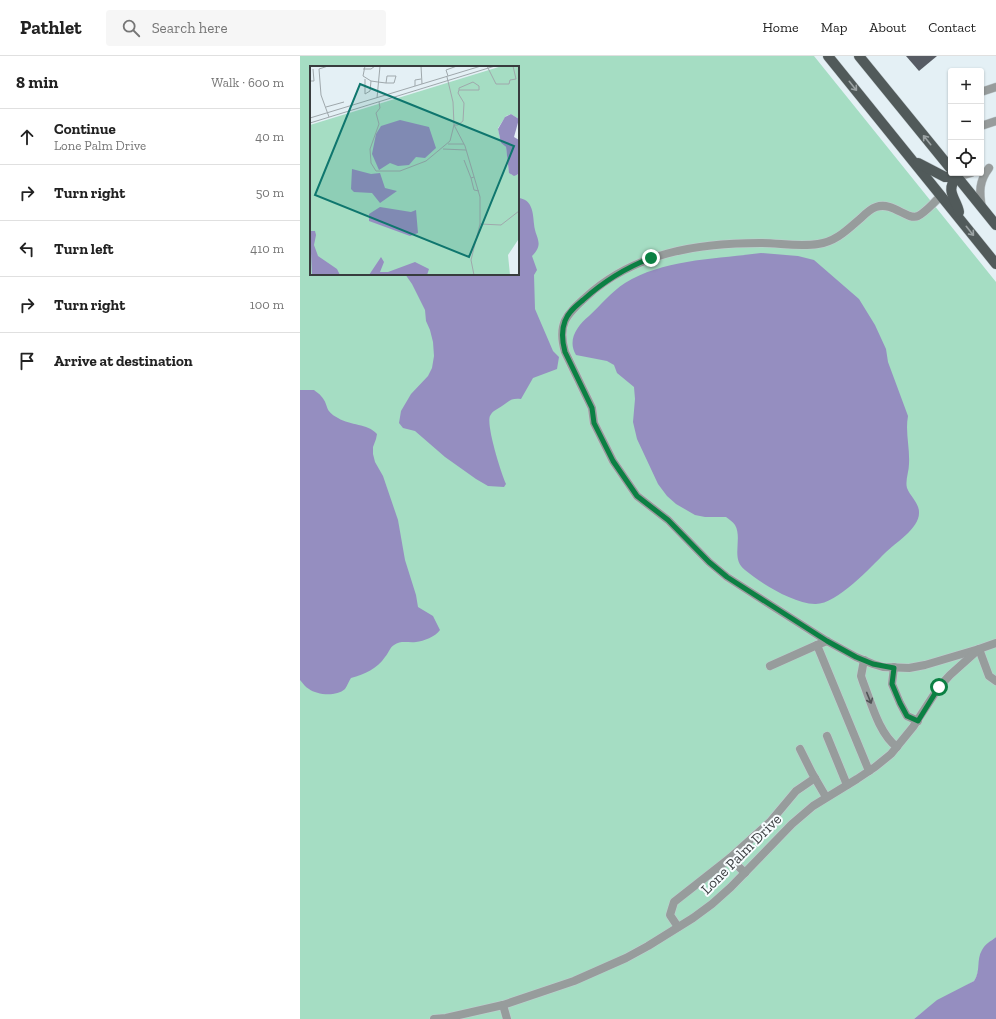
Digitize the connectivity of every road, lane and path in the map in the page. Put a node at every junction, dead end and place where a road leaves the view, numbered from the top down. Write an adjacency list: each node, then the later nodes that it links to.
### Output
1 (828, 56): 7 (main road, one-way to 7)
2 (859, 56): 8 (main road, one-way to 2)
3 (996, 87): 4 (street)
4 (984, 91)
5 (996, 121): 6 (street)
6 (984, 125)
7 (911, 159): 10 (main road); 13 (main road)
8 (948, 166)
9 (989, 168): 14 (street)
10 (948, 176)
11 (954, 176): 15 (main road)
12 (956, 176): 14 (main road)
13 (941, 196): 15 (main road); 18 (street)
14 (982, 208): 16 (main road)
15 (959, 217): 17 (main road, one-way to 17)
16 (996, 225)
17 (996, 264)
18 (827, 641): 20 (street); 22 (street)
19 (996, 643): 21 (street, Lone Palm Drive)
20 (817, 645): 23 (street); 30 (street)
21 (979, 650): 24 (street); 25 (street); 26 (street, Lone Palm Drive)
22 (864, 660): 24 (street); 28 (street, one-way to 28)
23 (770, 666)
24 (894, 668): 26 (street)
25 (996, 681)
26 (918, 721): 28 (street, Lone Palm Drive)
27 (827, 736): 32 (street)
28 (897, 747): 30 (street, Lone Palm Drive)
29 (800, 749): 31 (street)
30 (869, 771): 32 (street, Lone Palm Drive)
31 (814, 778): 33 (street); 34 (street)
32 (847, 785): 33 (street, Lone Palm Drive)
33 (826, 797): 35 (street, Lone Palm Drive)
34 (730, 858): 35 (street); 36 (street)
35 (745, 873): 36 (street, Lone Palm Drive)
36 (678, 927): 37 (street, Lone Palm Drive)
37 (503, 1005): 38 (street, Lone Palm Drive); 39 (street)
38 (434, 1019)
39 (507, 1019)

